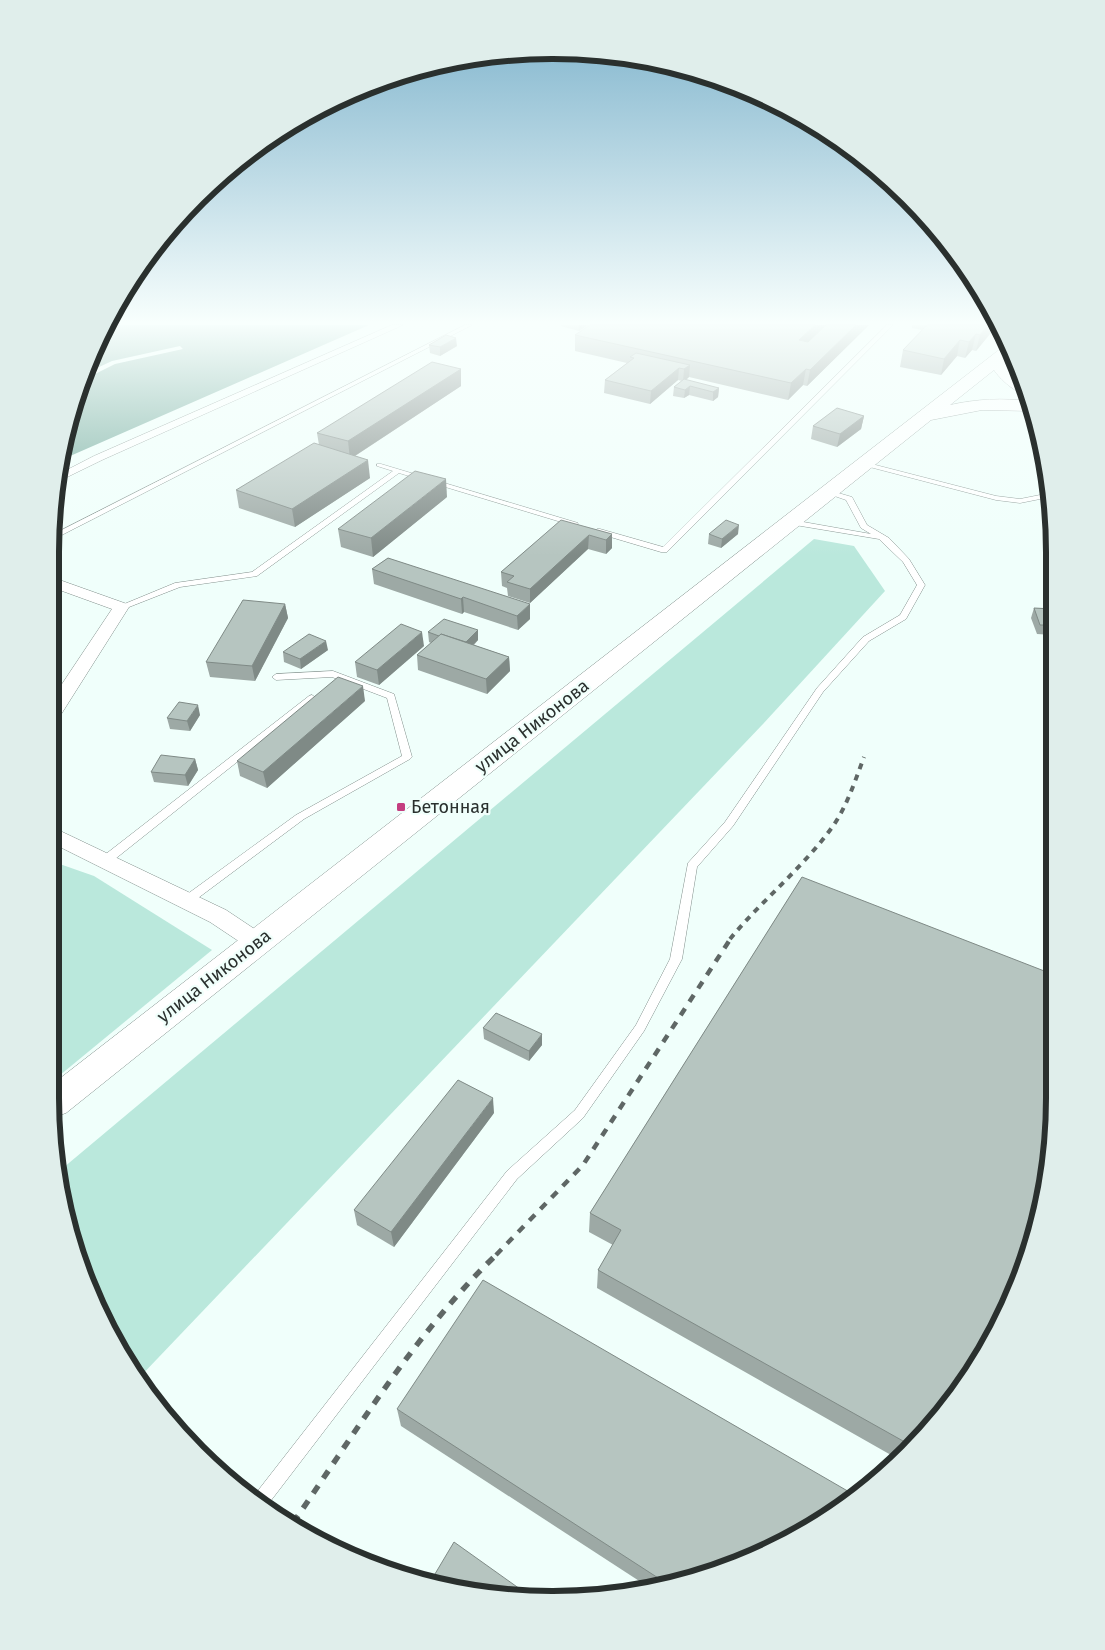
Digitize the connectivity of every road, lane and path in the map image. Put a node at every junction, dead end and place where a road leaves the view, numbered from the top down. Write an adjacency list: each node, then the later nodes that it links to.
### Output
1 (225, 402): 10 (street)
2 (318, 402): 16 (lane)
3 (813, 402): 15 (lane)
4 (944, 402): 6 (main road, улица Никонова)
5 (1023, 405): 6 (main road)
6 (926, 416): 7 (main road, улица Никонова)
7 (864, 464): 11 (main road, улица Никонова); 12 (lane)
8 (379, 465): 9 (lane)
9 (398, 471): 14 (lane); 19 (lane)
10 (65, 475)
11 (828, 492): 13 (main road, улица Никонова); 17 (lane)
12 (1043, 496)
13 (792, 522): 17 (lane); 26 (main road, улица Никонова)
14 (579, 525)
15 (588, 528)
16 (60, 533)
17 (886, 540): 28 (lane)
18 (59, 585): 19 (street)
19 (121, 607): 22 (street)
20 (276, 677): 25 (lane)
21 (312, 698): 24 (lane)
22 (59, 704)
23 (59, 837): 24 (street)
24 (106, 860): 25 (street)
25 (186, 901): 26 (street)
26 (258, 942): 27 (main road, улица Никонова)
27 (59, 1099)
28 (263, 1497)

